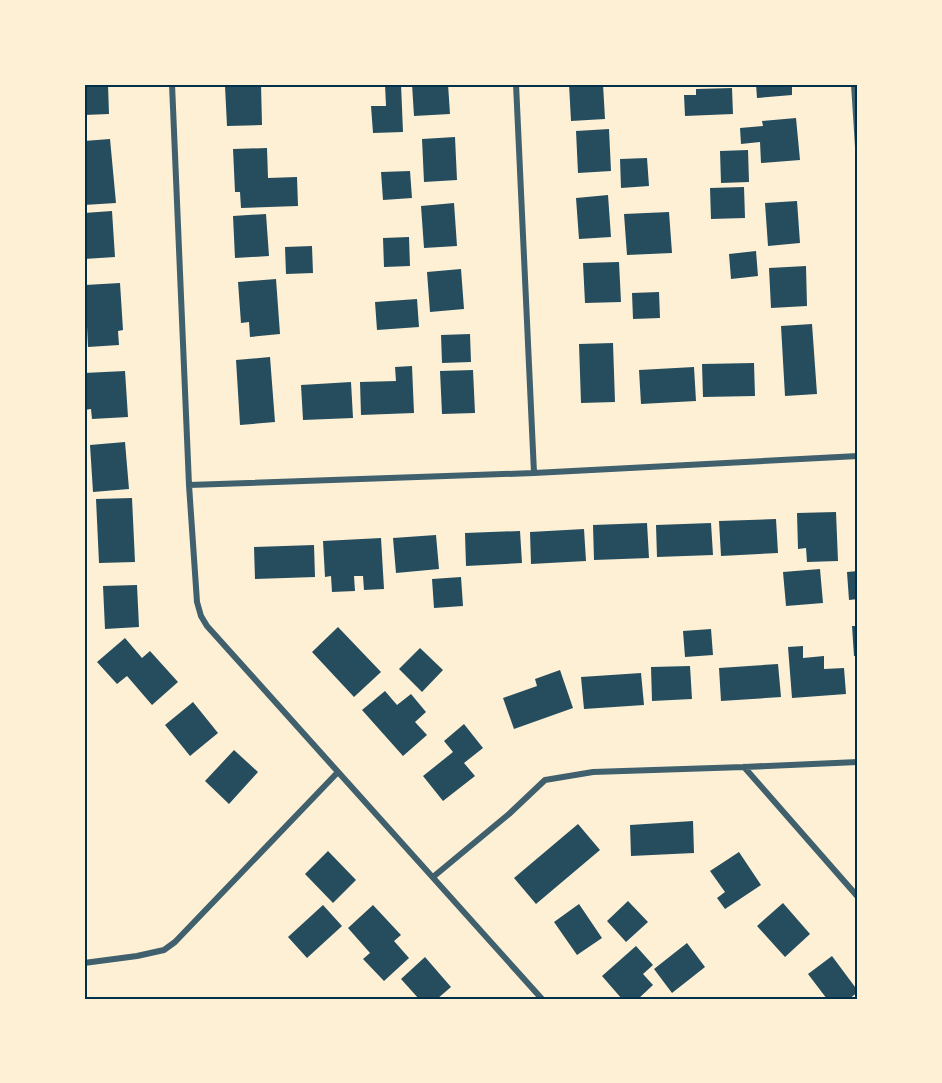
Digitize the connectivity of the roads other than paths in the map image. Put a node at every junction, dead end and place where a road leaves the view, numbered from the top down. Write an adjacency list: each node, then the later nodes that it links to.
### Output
1 (172, 84): 7 (street)
2 (516, 84): 6 (street)
3 (854, 84): 4 (street)
4 (858, 147)
5 (858, 456): 6 (street)
6 (534, 473): 7 (street)
7 (189, 485): 10 (street)
8 (858, 762): 9 (street)
9 (744, 767): 11 (street); 12 (street)
10 (338, 772): 11 (street); 13 (street)
11 (433, 877): 14 (street)
12 (858, 897)
13 (84, 963)
14 (542, 999)

